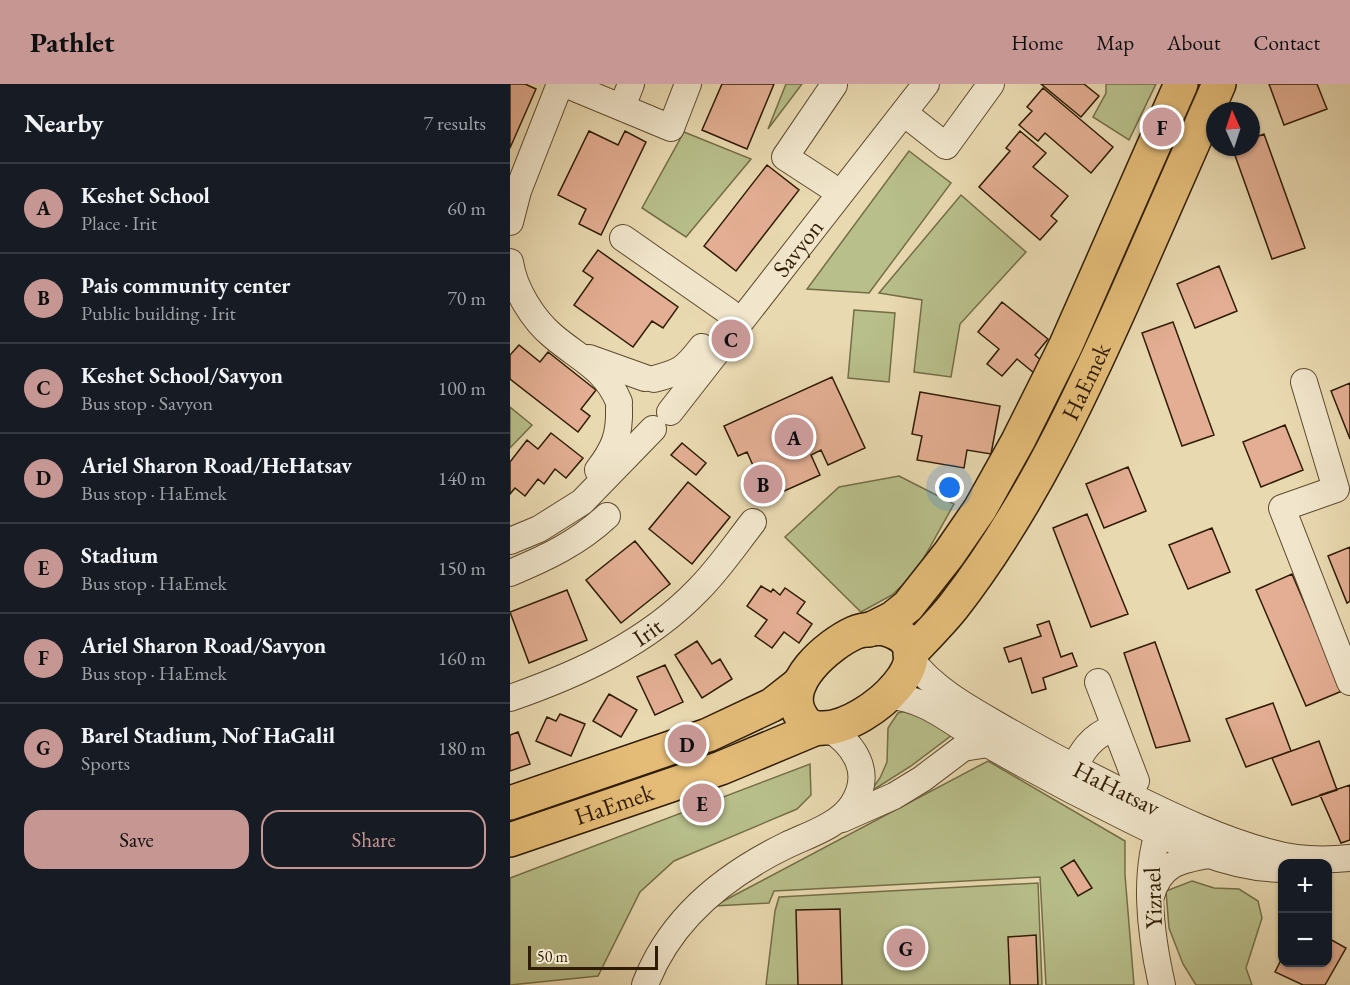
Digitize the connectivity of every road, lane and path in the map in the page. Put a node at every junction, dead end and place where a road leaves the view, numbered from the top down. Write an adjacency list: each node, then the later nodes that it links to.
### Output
1 (560, 84): 13 (street)
2 (565, 84): 10 (street)
3 (688, 84): 10 (street)
4 (907, 84): 12 (street, Savyon)
5 (926, 84): 11 (street, Savyon)
6 (991, 84): 11 (street)
7 (1181, 84): 28 (main road, HaEmek)
8 (1219, 84): 29 (main road, HaEmek)
9 (834, 85): 12 (street)
10 (626, 96)
11 (904, 113): 21 (street, Savyon)
12 (828, 185): 16 (street, Savyon)
13 (511, 214)
14 (623, 238): 16 (street)
15 (510, 262): 17 (street)
16 (729, 312): 18 (street, Savyon)
17 (572, 350): 18 (street); 20 (street)
18 (650, 379): 20 (street); 21 (street)
19 (1304, 382): 31 (street)
20 (619, 405): 21 (street); 24 (street, Savyon)
21 (661, 421): 24 (street, Savyon)
22 (607, 516): 26 (street)
23 (753, 522): 33 (street, Irit)
24 (549, 523): 25 (street, Savyon)
25 (518, 538): 26 (street)
26 (540, 561): 27 (street)
27 (510, 573)
28 (869, 630): 29 (main road); 32 (main road)
29 (910, 656): 34 (main road); 39 (street, HaHatsav)
30 (1098, 682): 35 (street)
31 (1350, 682)
32 (800, 683): 36 (main road); 41 (main road, HaEmek)
33 (510, 698)
34 (882, 702): 36 (main road); 37 (street, HaHatsav); 38 (street)
35 (1115, 727): 39 (street); 40 (street)
36 (822, 729): 38 (street); 44 (main road, HaEmek)
37 (988, 744): 39 (street, HaHatsav); 43 (street)
38 (860, 767): 43 (street)
39 (1069, 777): 42 (street, HaHatsav)
40 (1136, 781)
41 (510, 803)
42 (1161, 823): 45 (street, HaHatsav); 46 (street, HaHatsav); 49 (street, Yizrael)
43 (823, 828): 50 (street)
44 (510, 840)
45 (1209, 855): 48 (street, HaHatsav); 49 (street)
46 (1350, 859): 47 (street, HaHatsav)
47 (1332, 864)
48 (1278, 868)
49 (1151, 896): 51 (street, Yizrael)
50 (645, 985)
51 (1162, 985)

